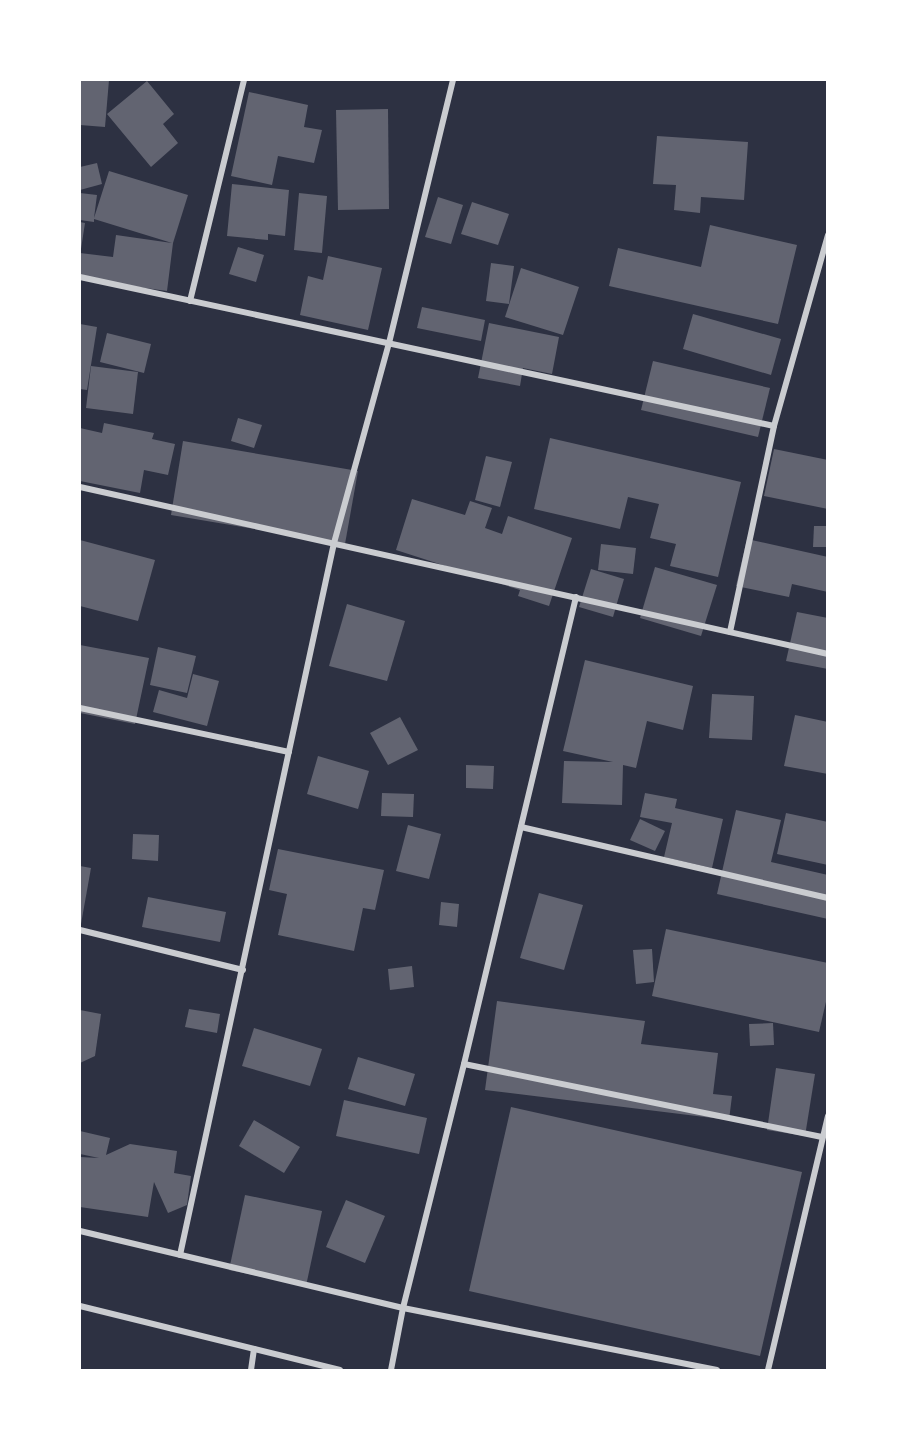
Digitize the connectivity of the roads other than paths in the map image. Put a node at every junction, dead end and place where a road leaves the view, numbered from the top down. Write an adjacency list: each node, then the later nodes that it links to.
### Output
1 (244, 80): 5 (street)
2 (453, 80): 6 (street)
3 (828, 236): 7 (street)
4 (80, 277): 5 (street)
5 (190, 301): 6 (street)
6 (389, 343): 7 (street); 9 (street)
7 (774, 426): 11 (street)
8 (80, 487): 9 (street)
9 (334, 543): 10 (street); 14 (street)
10 (576, 597): 11 (street); 15 (street)
11 (730, 632): 12 (street)
12 (828, 654)
13 (80, 708): 14 (street)
14 (289, 752): 18 (street)
15 (521, 827): 16 (street); 19 (street)
16 (828, 898)
17 (80, 930): 18 (street)
18 (243, 970): 23 (street)
19 (464, 1064): 21 (street); 25 (street)
20 (828, 1116): 21 (street)
21 (822, 1137): 31 (street)
22 (80, 1231): 23 (street)
23 (180, 1255): 25 (street)
24 (80, 1306): 26 (street)
25 (403, 1308): 29 (street); 30 (street)
26 (254, 1349): 27 (street); 28 (street)
27 (251, 1371)
28 (340, 1371)
29 (391, 1371)
30 (717, 1371)
31 (768, 1371)

